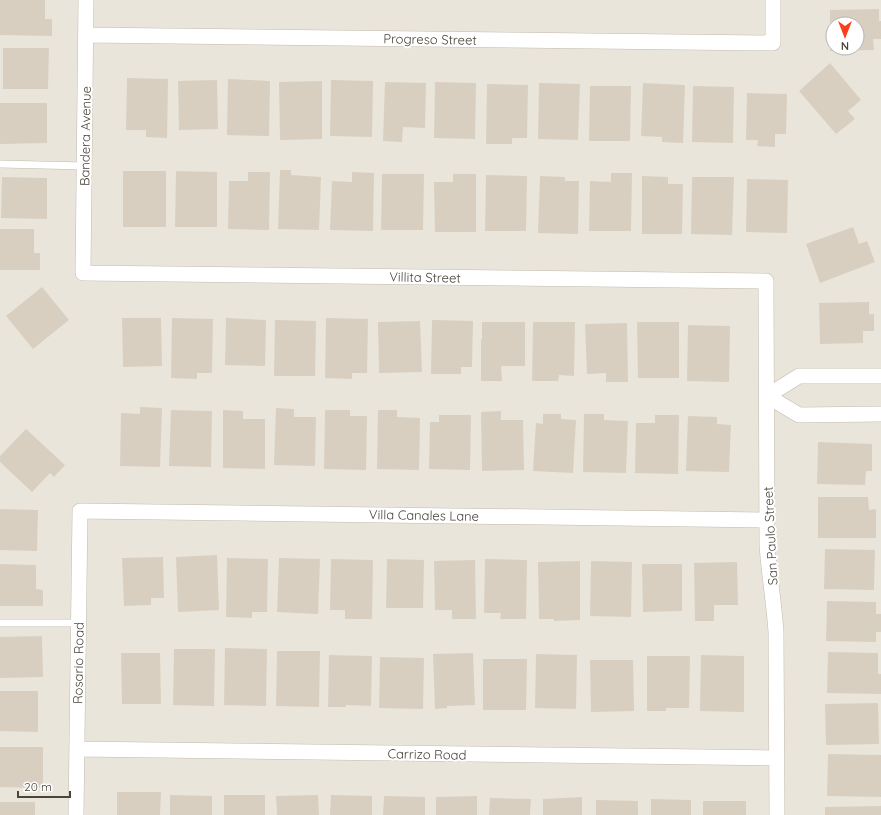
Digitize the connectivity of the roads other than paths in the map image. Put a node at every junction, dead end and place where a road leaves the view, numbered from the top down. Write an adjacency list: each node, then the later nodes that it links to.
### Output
1 (86, 0): 3 (street, Bandera Avenue)
2 (773, 0): 3 (street, Progreso Street)
3 (86, 35): 5 (street, Bandera Avenue)
4 (0, 164): 5 (lane)
5 (85, 166): 6 (street, Bandera Avenue)
6 (83, 273): 7 (street, Villita Street)
7 (766, 281): 9 (street, San Paulo Street)
8 (881, 376): 9 (street)
9 (767, 396): 10 (street); 12 (street, San Paulo Street)
10 (881, 414)
11 (80, 511): 12 (street, Villa Canales Lane); 14 (street, Rosario Road)
12 (768, 520): 16 (street, San Paulo Street)
13 (0, 623): 14 (lane)
14 (79, 623): 15 (street, Rosario Road)
15 (77, 750): 16 (street, Carrizo Road); 17 (street, Rosario Road)
16 (776, 758): 18 (street, San Paulo Street)
17 (76, 815)
18 (777, 815)

